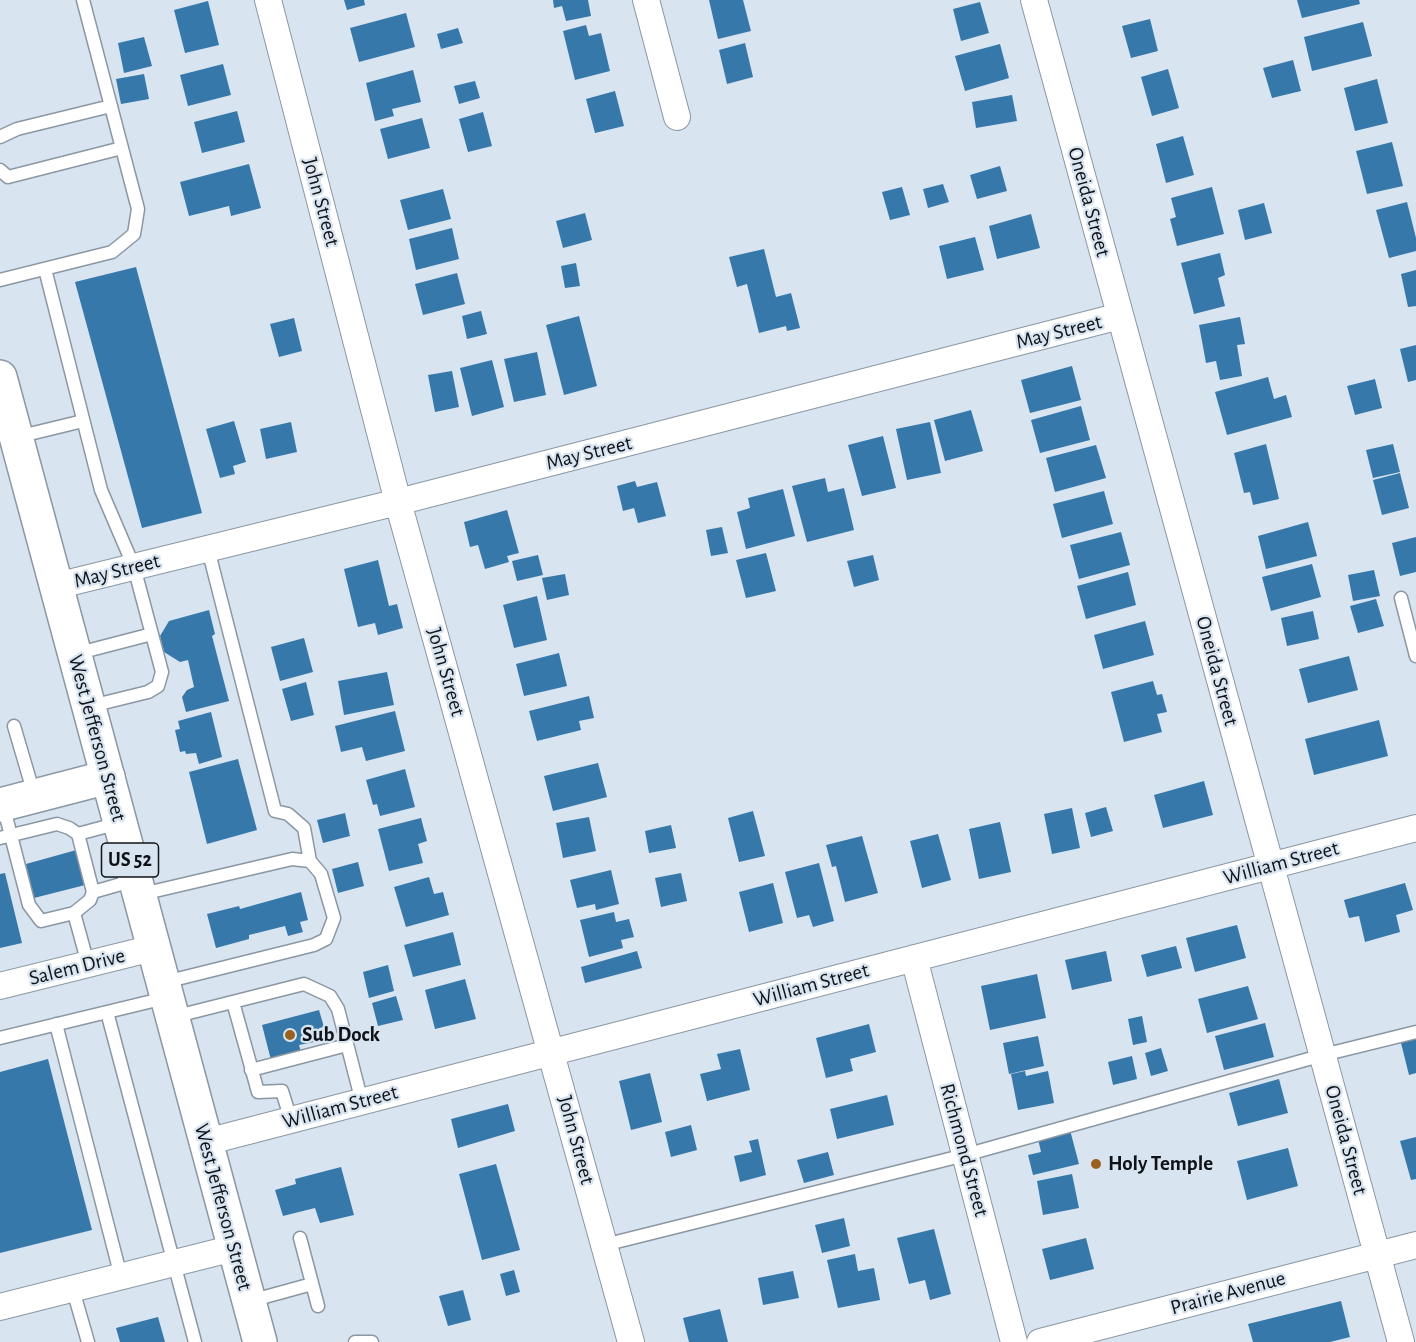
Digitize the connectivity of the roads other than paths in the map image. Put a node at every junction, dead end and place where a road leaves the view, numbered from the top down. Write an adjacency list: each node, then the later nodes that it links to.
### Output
1 (83, 0): 5 (lane)
2 (268, 0): 16 (street, John Street)
3 (646, 0): 6 (street)
4 (1034, 0): 12 (street, Oneida Street)
5 (111, 105): 7 (lane); 8 (lane)
6 (677, 117)
7 (0, 137)
8 (122, 148): 9 (lane); 10 (lane)
9 (0, 170)
10 (45, 269): 11 (lane); 14 (lane)
11 (0, 280)
12 (1120, 316): 16 (street, May Street); 33 (street, Oneida Street)
13 (0, 377): 15 (main road, West Jefferson Street / US 52)
14 (83, 421): 15 (lane); 18 (lane)
15 (8, 440): 19 (main road, West Jefferson Street / US 52)
16 (398, 502): 17 (street, May Street); 48 (street, John Street)
17 (207, 549): 18 (street, May Street); 32 (lane)
18 (134, 567): 19 (street, May Street); 21 (lane)
19 (56, 586): 22 (main road, West Jefferson Street / US 52)
20 (1401, 598): 23 (lane)
21 (152, 634): 22 (lane); 24 (lane)
22 (74, 654): 24 (main road, West Jefferson Street / US 52)
23 (1416, 656)
24 (88, 706): 26 (main road, West Jefferson Street / US 52)
25 (14, 726): 27 (lane)
26 (108, 777): 27 (main road); 29 (main road, West Jefferson Street / US 52)
27 (34, 796): 28 (main road)
28 (3, 821): 31 (lane); 36 (lane)
29 (120, 823): 31 (lane); 34 (main road, West Jefferson Street / US 52)
30 (1416, 828): 33 (street, William Street)
31 (78, 834): 35 (lane)
32 (310, 861): 34 (lane); 41 (lane)
33 (1270, 866): 38 (street, William Street); 49 (street, Oneida Street)
34 (137, 888): 35 (lane); 37 (main road, West Jefferson Street / US 52)
35 (93, 892): 36 (lane)
36 (74, 913): 39 (lane)
37 (153, 948): 39 (street, Salem Drive); 41 (main road, West Jefferson Street / US 52)
38 (914, 958): 48 (street, William Street); 54 (street, Richmond Street)
39 (88, 964): 40 (street, Salem Drive)
40 (0, 986)
41 (167, 999): 42 (lane); 43 (lane); 53 (main road, West Jefferson Street / US 52)
42 (233, 1002): 47 (lane); 50 (lane)
43 (107, 1012): 44 (lane); 60 (lane)
44 (56, 1024): 46 (lane); 61 (lane)
45 (1416, 1032): 49 (lane)
46 (0, 1038)
47 (347, 1045): 50 (lane); 51 (lane)
48 (552, 1052): 51 (street, William Street); 56 (street, John Street)
49 (1323, 1055): 54 (lane); 59 (street, Oneida Street)
50 (251, 1070): 52 (lane)
51 (362, 1102): 52 (street, William Street)
52 (291, 1120): 53 (street, William Street)
53 (206, 1142): 58 (main road, West Jefferson Street / US 52)
54 (965, 1155): 56 (lane); 73 (street, Richmond Street)
55 (300, 1238): 62 (lane)
56 (604, 1245): 72 (street, John Street)
57 (1416, 1245): 59 (street, Prairie Avenue)
58 (234, 1248): 60 (street); 64 (main road, West Jefferson Street / US 52)
59 (1377, 1255): 74 (street, Prairie Avenue); 75 (street, Oneida Street)
60 (173, 1263): 61 (street); 68 (lane)
61 (121, 1277): 63 (street)
62 (312, 1284): 64 (lane); 65 (lane)
63 (73, 1290): 66 (street); 67 (lane)
64 (249, 1301): 69 (main road, West Jefferson Street / US 52)
65 (318, 1306)
66 (0, 1307)
67 (88, 1342)
68 (195, 1342)
69 (260, 1342)
70 (355, 1342): 71 (lane)
71 (372, 1342)
72 (631, 1342)
73 (1014, 1342)
74 (1040, 1342)
75 (1401, 1342)

